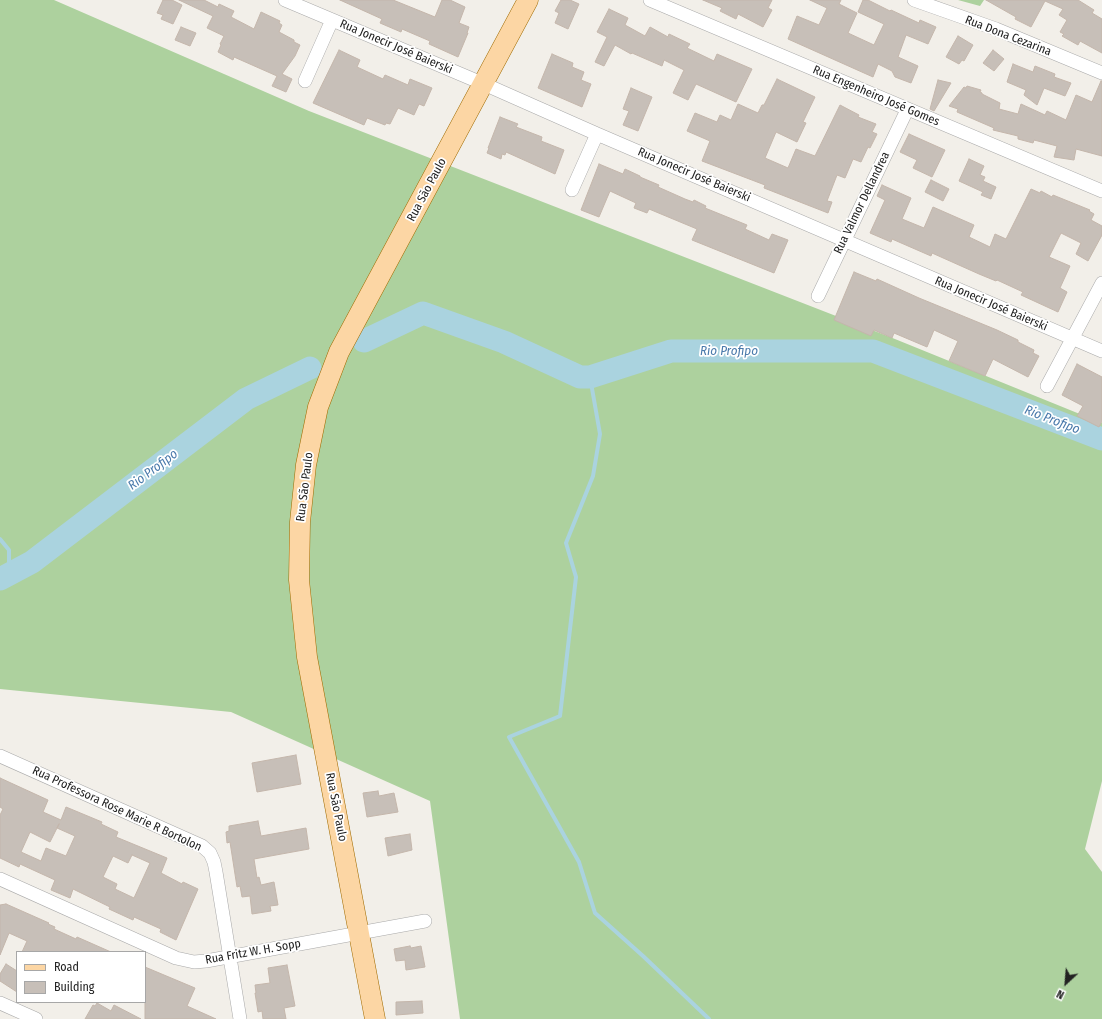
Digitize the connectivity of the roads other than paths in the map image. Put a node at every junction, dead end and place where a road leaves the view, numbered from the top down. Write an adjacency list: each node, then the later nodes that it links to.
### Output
1 (285, 0): 5 (street, Rua Jonecir José Baierski)
2 (528, 0): 8 (main road, Rua São Paulo)
3 (650, 0): 9 (street, Rua Engenheiro José Gomes)
4 (914, 0): 6 (street, Rua Dona Cezarina)
5 (332, 20): 7 (street); 8 (street, Rua Jonecir José Baierski)
6 (1102, 73)
7 (305, 81)
8 (484, 84): 10 (street, Rua Jonecir José Baierski); 22 (main road, Rua São Paulo)
9 (907, 110): 12 (street, Rua Engenheiro José Gomes); 13 (street, Rua Valmor Dellandrea)
10 (597, 134): 11 (street); 13 (street, Rua Jonecir José Baierski)
11 (572, 190)
12 (1102, 191)
13 (844, 240): 15 (street, Rua Valmor Dellandrea); 16 (street, Rua Jonecir José Baierski)
14 (1102, 283): 16 (street)
15 (818, 296)
16 (1072, 338): 17 (street, Rua Jonecir José Baierski); 18 (street)
17 (1102, 351)
18 (1047, 386)
19 (0, 756): 23 (street, Rua Professora Rose Marie R Bortolon)
20 (0, 879): 23 (street, Rua Fritz W. H. Sopp)
21 (425, 921): 22 (street, Rua Fritz W. H. Sopp)
22 (359, 933): 23 (street, Rua Fritz W. H. Sopp); 27 (main road, Rua São Paulo)
23 (230, 957): 26 (street, Rua Professora Rose Marie R Bortolon)
24 (0, 1003): 25 (street)
25 (36, 1019)
26 (240, 1019)
27 (375, 1019)

